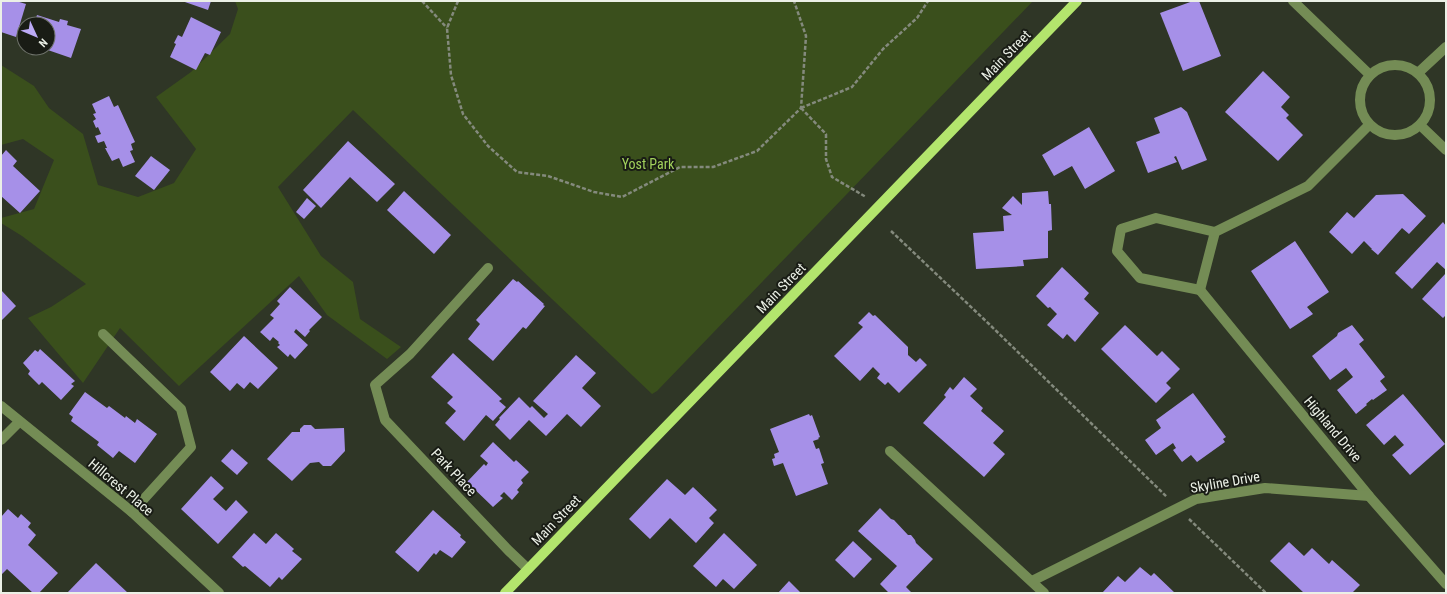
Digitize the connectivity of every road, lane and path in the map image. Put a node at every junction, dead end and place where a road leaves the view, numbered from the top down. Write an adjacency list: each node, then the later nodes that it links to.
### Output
1 (422, 1): 7 (path)
2 (458, 1): 7 (path)
3 (794, 1): 11 (path)
4 (928, 1): 11 (path)
5 (1077, 1): 15 (main road, Main Street)
6 (1293, 1): 10 (street)
7 (446, 28): 11 (path)
8 (1446, 47): 9 (street)
9 (1418, 73): 10 (street); 13 (street)
10 (1370, 76): 12 (street)
11 (801, 108): 15 (path)
12 (1370, 125): 13 (street); 17 (street)
13 (1420, 126): 14 (street)
14 (1446, 150)
15 (881, 206): 28 (main road, Main Street)
16 (891, 231): 26 (path)
17 (1215, 232): 19 (street); 19 (street)
18 (488, 268): 28 (street, Park Place)
19 (1200, 290): 25 (street, Highland Drive)
20 (103, 334): 27 (street)
21 (1, 406): 22 (street, Hillcrest Place)
22 (19, 422): 23 (street); 27 (street, Hillcrest Place)
23 (1, 440)
24 (890, 452): 29 (street)
25 (1369, 496): 26 (street, Skyline Drive); 30 (street, Highland Drive)
26 (1178, 508): 29 (street, Skyline Drive); 34 (path)
27 (132, 512): 31 (street, Hillcrest Place)
28 (528, 569): 32 (main road, Main Street)
29 (1032, 581): 33 (street)
30 (1446, 584)
31 (218, 593)
32 (505, 593)
33 (1044, 593)
34 (1266, 593)

